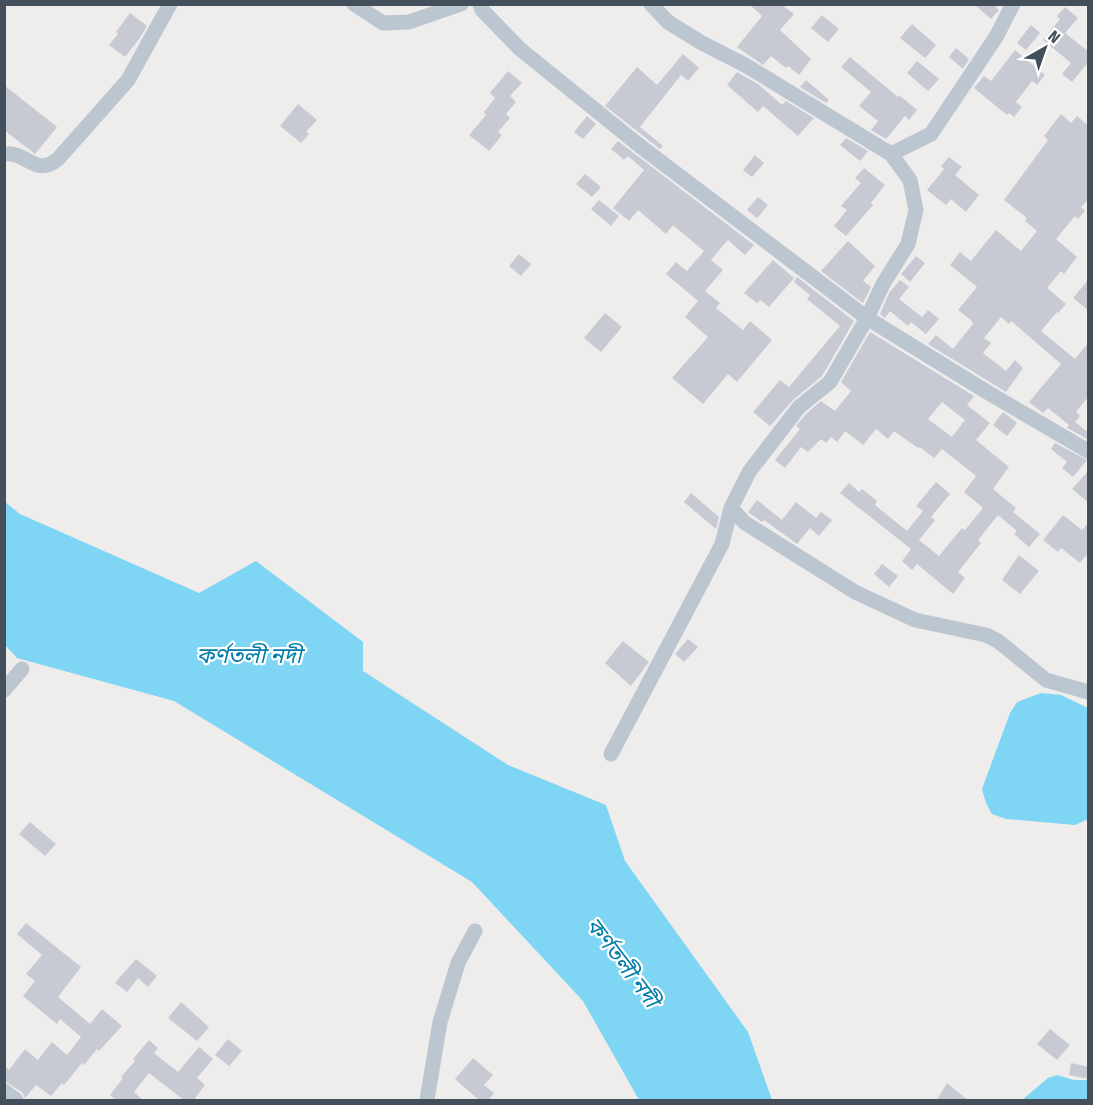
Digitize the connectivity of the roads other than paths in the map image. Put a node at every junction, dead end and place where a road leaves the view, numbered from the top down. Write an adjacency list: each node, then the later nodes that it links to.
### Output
1 (170, 4): 7 (street)
2 (354, 4): 3 (street)
3 (461, 4)
4 (480, 4): 9 (street)
5 (651, 4): 8 (street)
6 (1013, 4): 8 (street)
7 (4, 154)
8 (891, 154): 9 (street)
9 (867, 318): 10 (street); 11 (street)
10 (1089, 450)
11 (731, 508): 14 (street); 15 (street)
12 (22, 669): 13 (street)
13 (4, 690)
14 (1089, 692)
15 (611, 754)
16 (475, 932): 19 (street)
17 (4, 1091): 18 (street)
18 (16, 1101)
19 (427, 1101)

